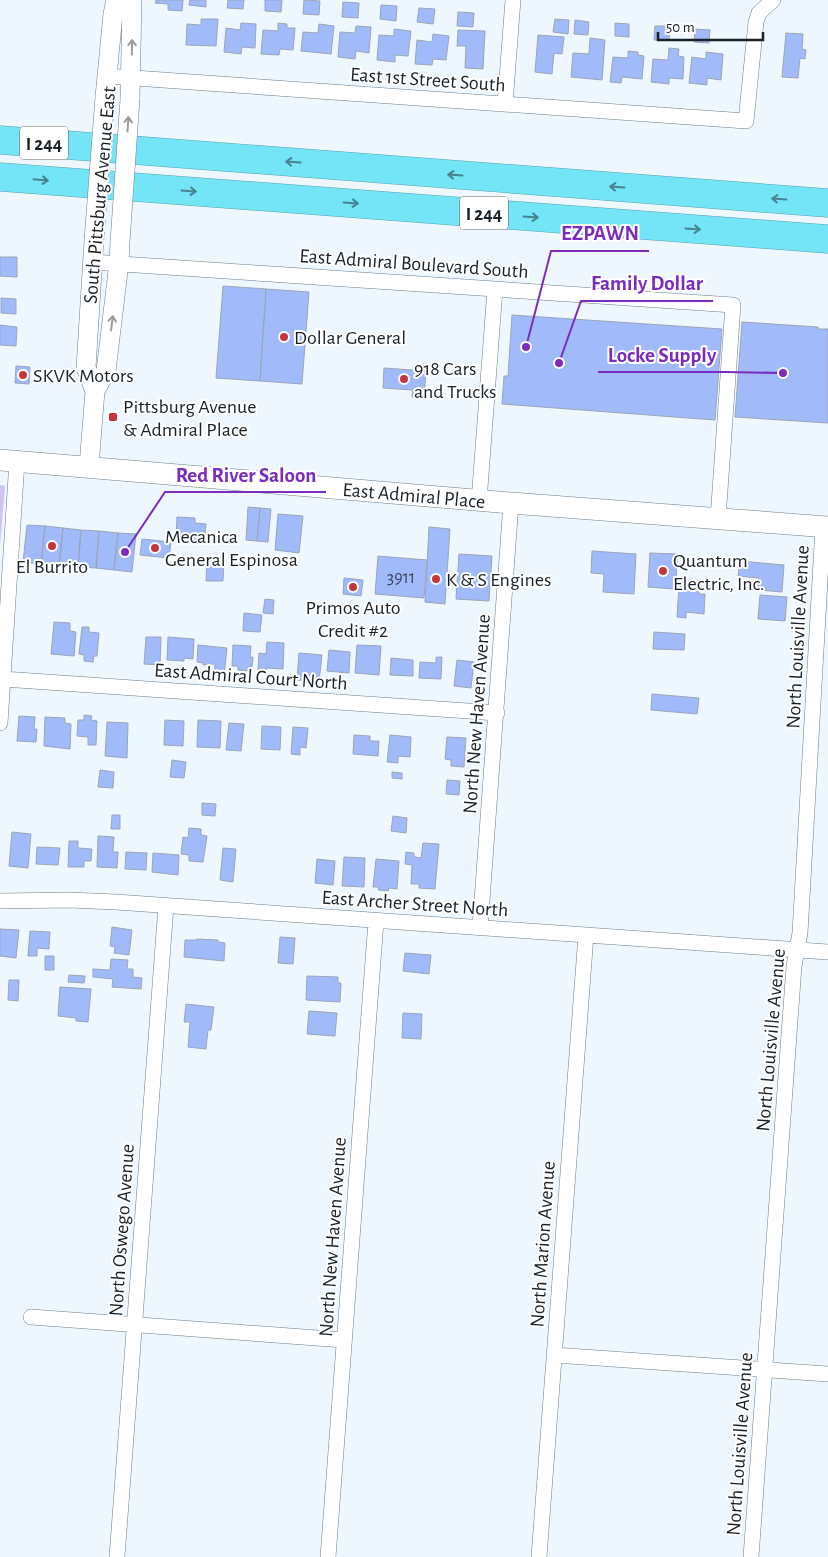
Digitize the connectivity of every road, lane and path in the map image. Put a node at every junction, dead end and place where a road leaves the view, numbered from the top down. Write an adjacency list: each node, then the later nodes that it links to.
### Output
1 (116, 0): 5 (street, South Pittsburg Avenue East)
2 (132, 0): 6 (street, South Pittsburg Avenue East, one-way to 2)
3 (513, 0): 7 (street)
4 (773, 0): 7 (street, East 1st Street South)
5 (106, 76): 6 (street, East 1st Street South); 12 (street, South Pittsburg Avenue East, bridge)
6 (131, 78): 7 (street, East 1st Street South); 13 (street, South Pittsburg Avenue East, one-way to 6, bridge)
7 (505, 104)
8 (0, 140): 10 (highway, I 244, one-way to 8)
9 (0, 177): 11 (highway, I 244, one-way to 11)
10 (828, 203)
11 (828, 239)
12 (92, 262): 13 (street, East Admiral Boulevard South); 15 (street, South Pittsburg Avenue East)
13 (119, 263): 14 (street, East Admiral Boulevard South); 15 (street, South Pittsburg Avenue East, one-way to 13)
14 (495, 289): 18 (street); 20 (street, East Admiral Boulevard South)
15 (95, 391): 17 (street, South Pittsburg Avenue East)
16 (9, 460): 17 (main road, East Admiral Place); 22 (street)
17 (89, 466): 18 (main road, East Admiral Place)
18 (479, 501): 19 (main road, East Admiral Place)
19 (511, 503): 20 (main road, East Admiral Place); 23 (street, North New Haven Avenue)
20 (718, 518): 21 (main road, East Admiral Place)
21 (826, 527): 30 (street, North Louisville Avenue)
22 (3, 679): 23 (street, East Admiral Court North); 24 (street)
23 (497, 713): 28 (street, North New Haven Avenue)
24 (0, 723)
25 (0, 901): 26 (street, East Archer Street North)
26 (166, 906): 27 (street, East Archer Street North); 33 (street, North Oswego Avenue)
27 (376, 921): 28 (street, East Archer Street North); 34 (street, North New Haven Avenue)
28 (480, 928): 29 (street, East Archer Street North)
29 (586, 935): 30 (street, East Archer Street North); 35 (street, North Marion Avenue)
30 (797, 950): 31 (street, East Archer Street North); 36 (street, North Louisville Avenue)
31 (828, 952)
32 (31, 1318): 33 (street)
33 (134, 1326): 34 (street); 38 (street, North Oswego Avenue)
34 (344, 1340): 39 (street, North New Haven Avenue)
35 (554, 1355): 36 (street); 40 (street, North Marion Avenue)
36 (764, 1370): 37 (street); 41 (street, North Louisville Avenue)
37 (828, 1374)
38 (117, 1557)
39 (328, 1557)
40 (539, 1557)
41 (751, 1557)

